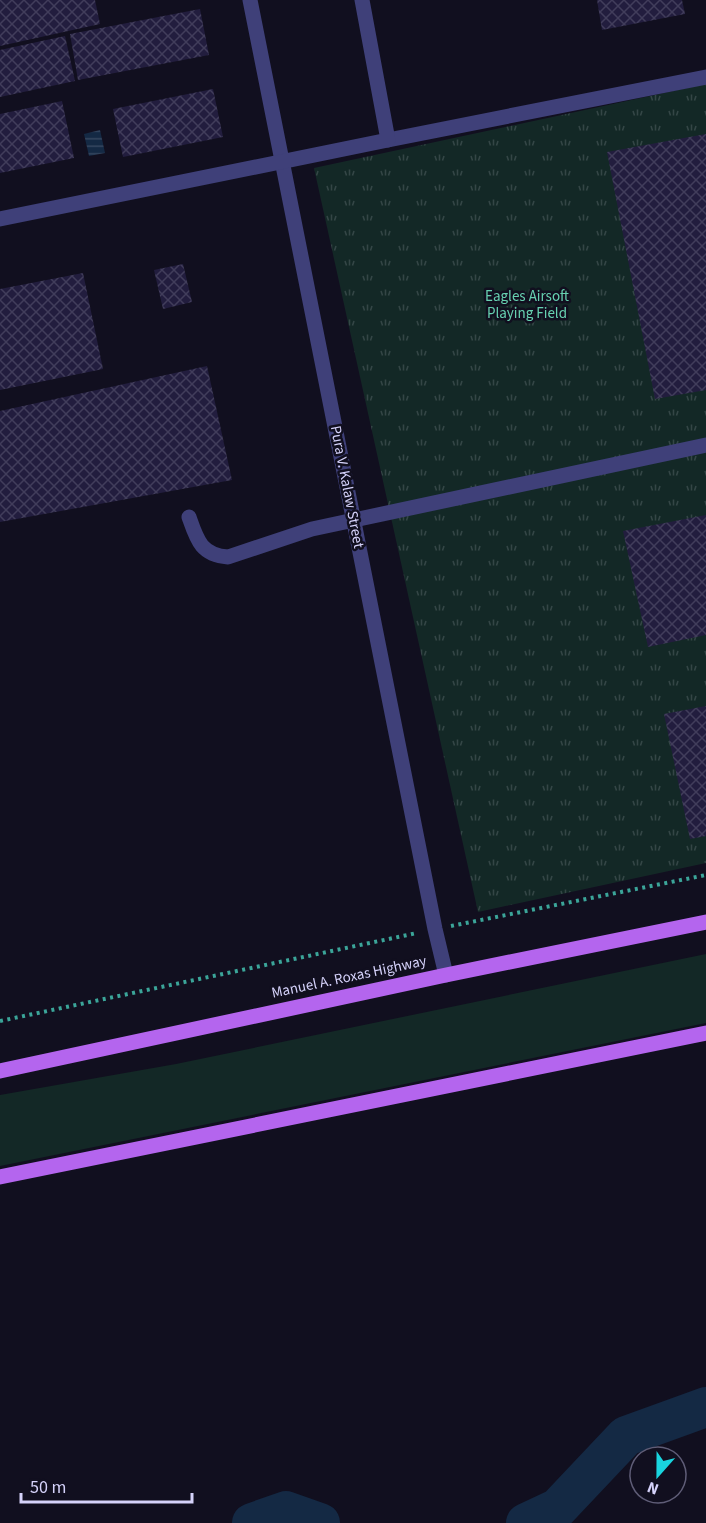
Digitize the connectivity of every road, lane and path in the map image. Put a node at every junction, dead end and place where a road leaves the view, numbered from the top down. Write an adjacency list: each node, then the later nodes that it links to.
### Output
1 (250, 0): 5 (street, Pura V. Kalaw Street)
2 (362, 0): 4 (street)
3 (706, 77): 4 (street)
4 (388, 140): 5 (street)
5 (282, 162): 6 (street); 9 (street, Pura V. Kalaw Street)
6 (0, 219)
7 (706, 445): 9 (street)
8 (189, 517): 9 (street)
9 (354, 520): 12 (street, Pura V. Kalaw Street)
10 (706, 874): 12 (path)
11 (706, 922): 13 (main road, Manuel A. Roxas Highway)
12 (435, 929): 13 (street, Pura V. Kalaw Street); 14 (path)
13 (446, 975): 16 (main road, Manuel A. Roxas Highway)
14 (0, 1021)
15 (706, 1033): 17 (main road)
16 (0, 1071)
17 (0, 1177)

